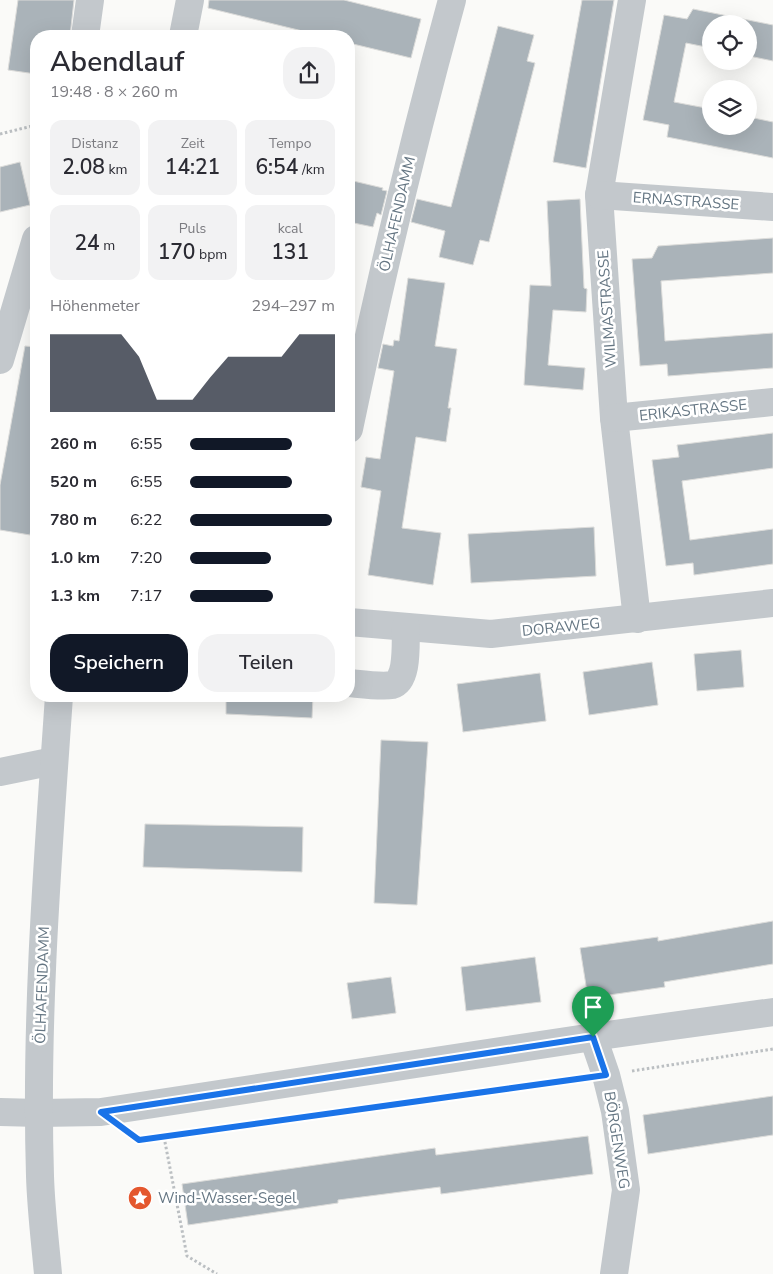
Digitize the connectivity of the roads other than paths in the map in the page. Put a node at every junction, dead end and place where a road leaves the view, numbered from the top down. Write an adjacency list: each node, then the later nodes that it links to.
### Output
1 (90, 0): 5 (street)
2 (190, 0): 6 (street)
3 (452, 0): 11 (street, ÖLHAFENDAMM)
4 (632, 0): 7 (street, WILMASTRASSE)
5 (86, 30)
6 (184, 30)
7 (599, 195): 8 (street, ERNASTRASSE); 13 (street, WILMASTRASSE)
8 (773, 207)
9 (30, 259): 10 (street)
10 (0, 360)
11 (355, 401)
12 (773, 402): 13 (street, ERIKASTRASSE)
13 (614, 418): 15 (street, WILMASTRASSE)
14 (773, 609): 15 (street, DORAWEG)
15 (637, 619): 17 (street, DORAWEG)
16 (355, 623): 17 (street, DORAWEG)
17 (406, 627): 18 (street)
18 (355, 683)
19 (59, 702): 20 (street, ÖLHAFENDAMM)
20 (54, 761): 21 (street); 25 (street, ÖLHAFENDAMM)
21 (0, 772)
22 (773, 1012): 23 (street)
23 (593, 1037): 25 (street); 27 (street, BÖRGENWEG)
24 (0, 1112): 25 (street)
25 (39, 1113): 26 (street, ÖLHAFENDAMM)
26 (48, 1274)
27 (614, 1274)

